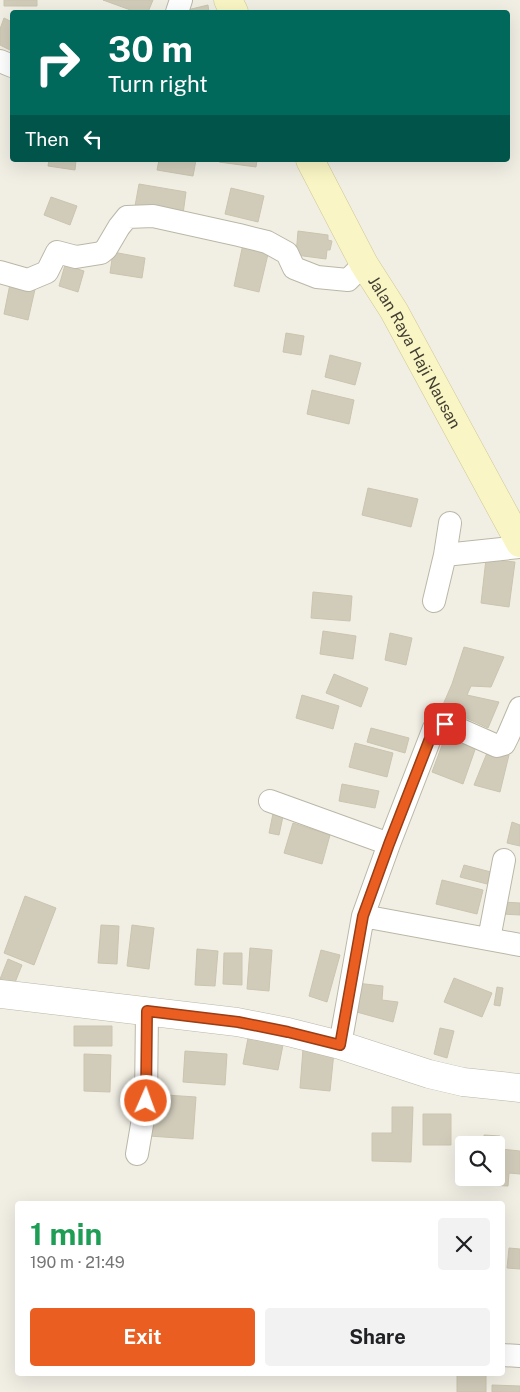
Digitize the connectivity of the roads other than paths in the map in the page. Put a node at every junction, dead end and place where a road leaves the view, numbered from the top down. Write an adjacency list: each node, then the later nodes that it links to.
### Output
1 (311, 162): 2 (main road, Jalan Raya Haji Nausan)
2 (364, 264): 3 (street); 5 (main road, Jalan Raya Haji Nausan)
3 (0, 272)
4 (450, 523): 7 (street)
5 (520, 543)
6 (520, 548): 7 (street)
7 (445, 555): 8 (street)
8 (434, 601)
9 (520, 708): 11 (street)
10 (270, 801): 11 (street)
11 (389, 844): 13 (street)
12 (504, 860): 14 (street)
13 (363, 916): 14 (street); 18 (street)
14 (489, 939): 15 (street)
15 (520, 945)
16 (0, 994): 17 (street)
17 (147, 1011): 18 (street); 20 (street)
18 (340, 1045): 19 (street)
19 (520, 1088)
20 (137, 1154)
21 (505, 1354): 22 (street)
22 (520, 1356)

